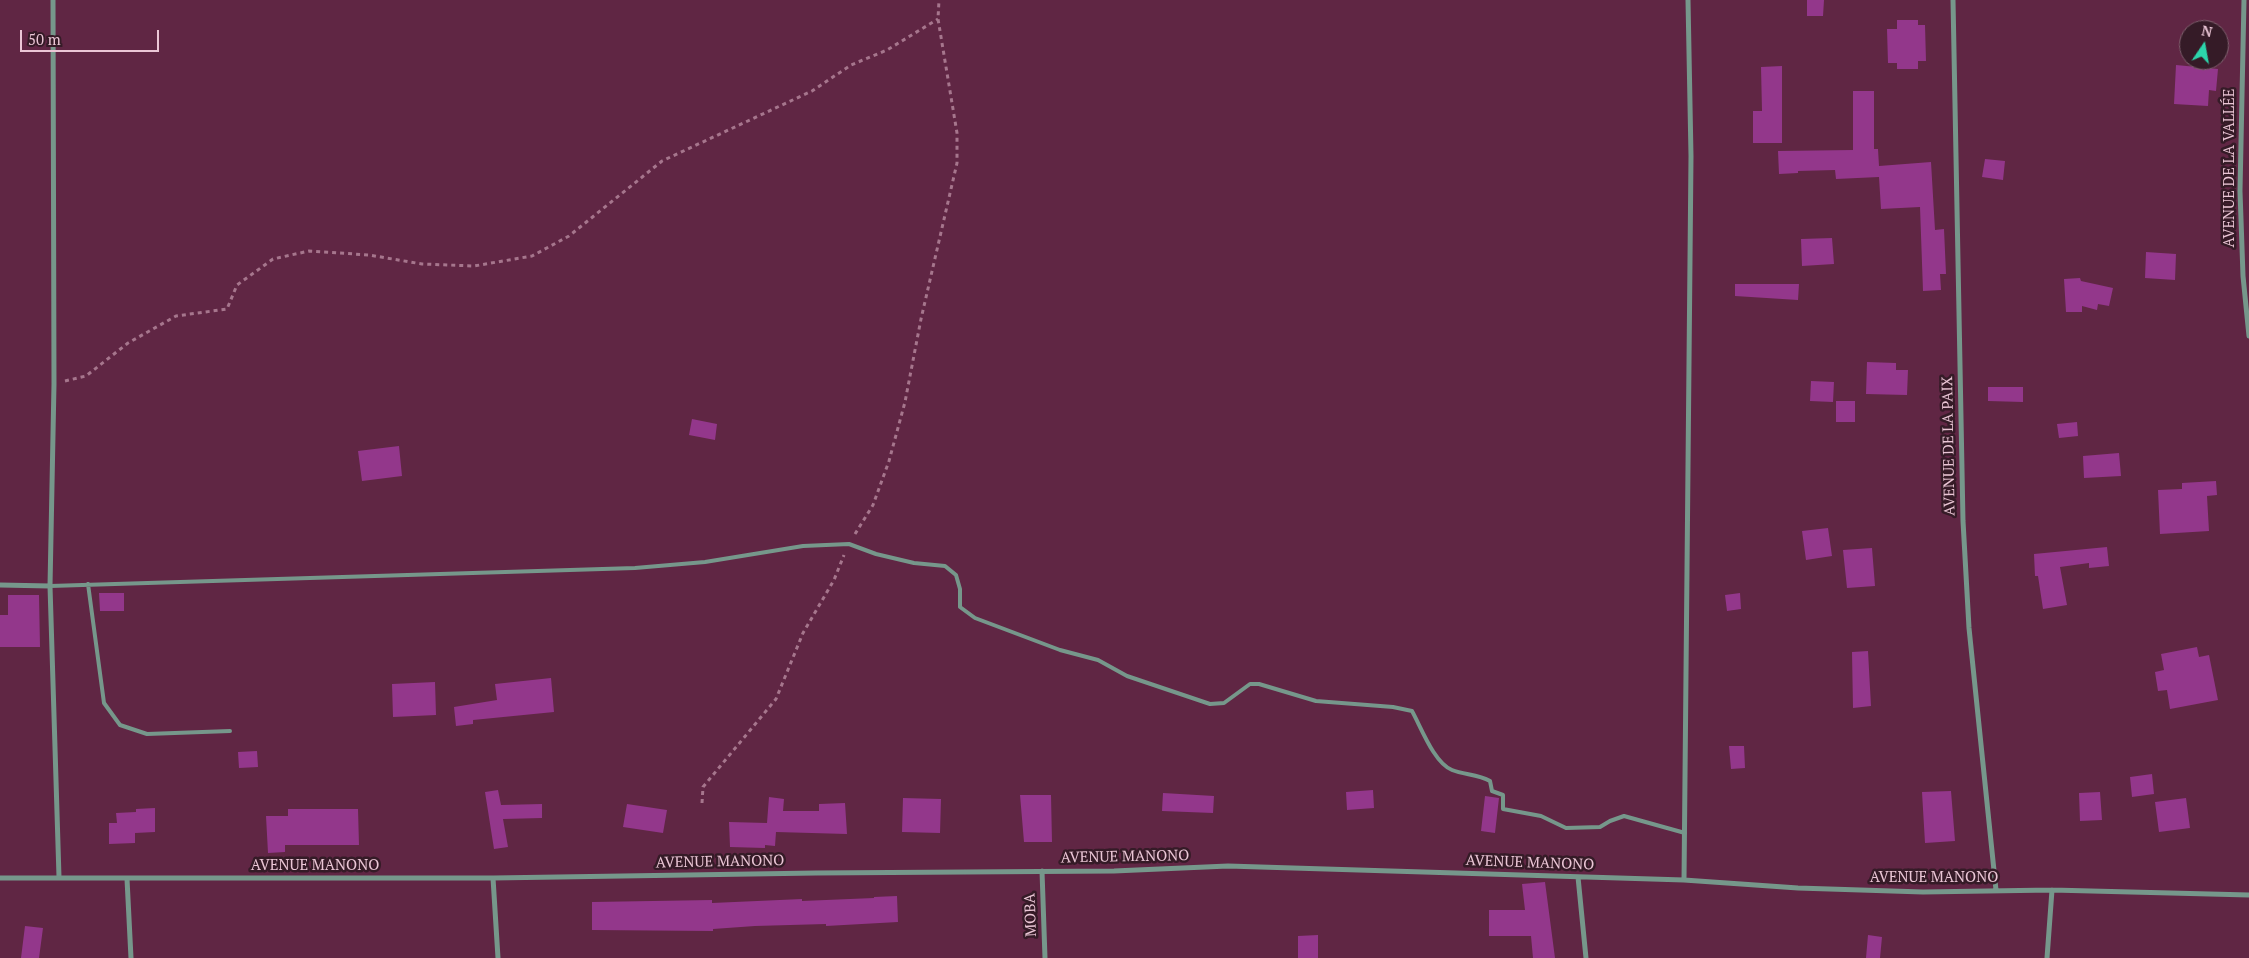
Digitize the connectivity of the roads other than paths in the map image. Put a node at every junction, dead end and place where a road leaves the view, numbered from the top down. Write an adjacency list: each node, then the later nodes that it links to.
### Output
1 (53, 0): 8 (street)
2 (1688, 0): 10 (street)
3 (1953, 0): 18 (street, AVENUE DE LA PAIX)
4 (2244, 0): 5 (street, AVENUE DE LA VALLÉE)
5 (2249, 336)
6 (88, 584): 8 (lane); 9 (lane); 10 (lane)
7 (0, 585): 8 (street)
8 (50, 586): 12 (street)
9 (230, 731)
10 (1685, 833): 17 (street)
11 (1042, 871): 14 (street, AVENUE MANONO); 15 (street, AVENUE MANONO); 23 (street, MOBA)
12 (59, 877): 13 (street, AVENUE MANONO); 16 (street, AVENUE MANONO)
13 (0, 878)
14 (493, 878): 16 (street, AVENUE MANONO); 22 (street)
15 (1578, 878): 17 (street, AVENUE MANONO); 24 (street)
16 (127, 879): 21 (street)
17 (1684, 880): 18 (street, AVENUE MANONO)
18 (1996, 890): 19 (street, AVENUE MANONO)
19 (2052, 890): 20 (street, AVENUE MANONO); 25 (street)
20 (2249, 895)
21 (131, 958)
22 (498, 958)
23 (1044, 958)
24 (1586, 958)
25 (2046, 958)

